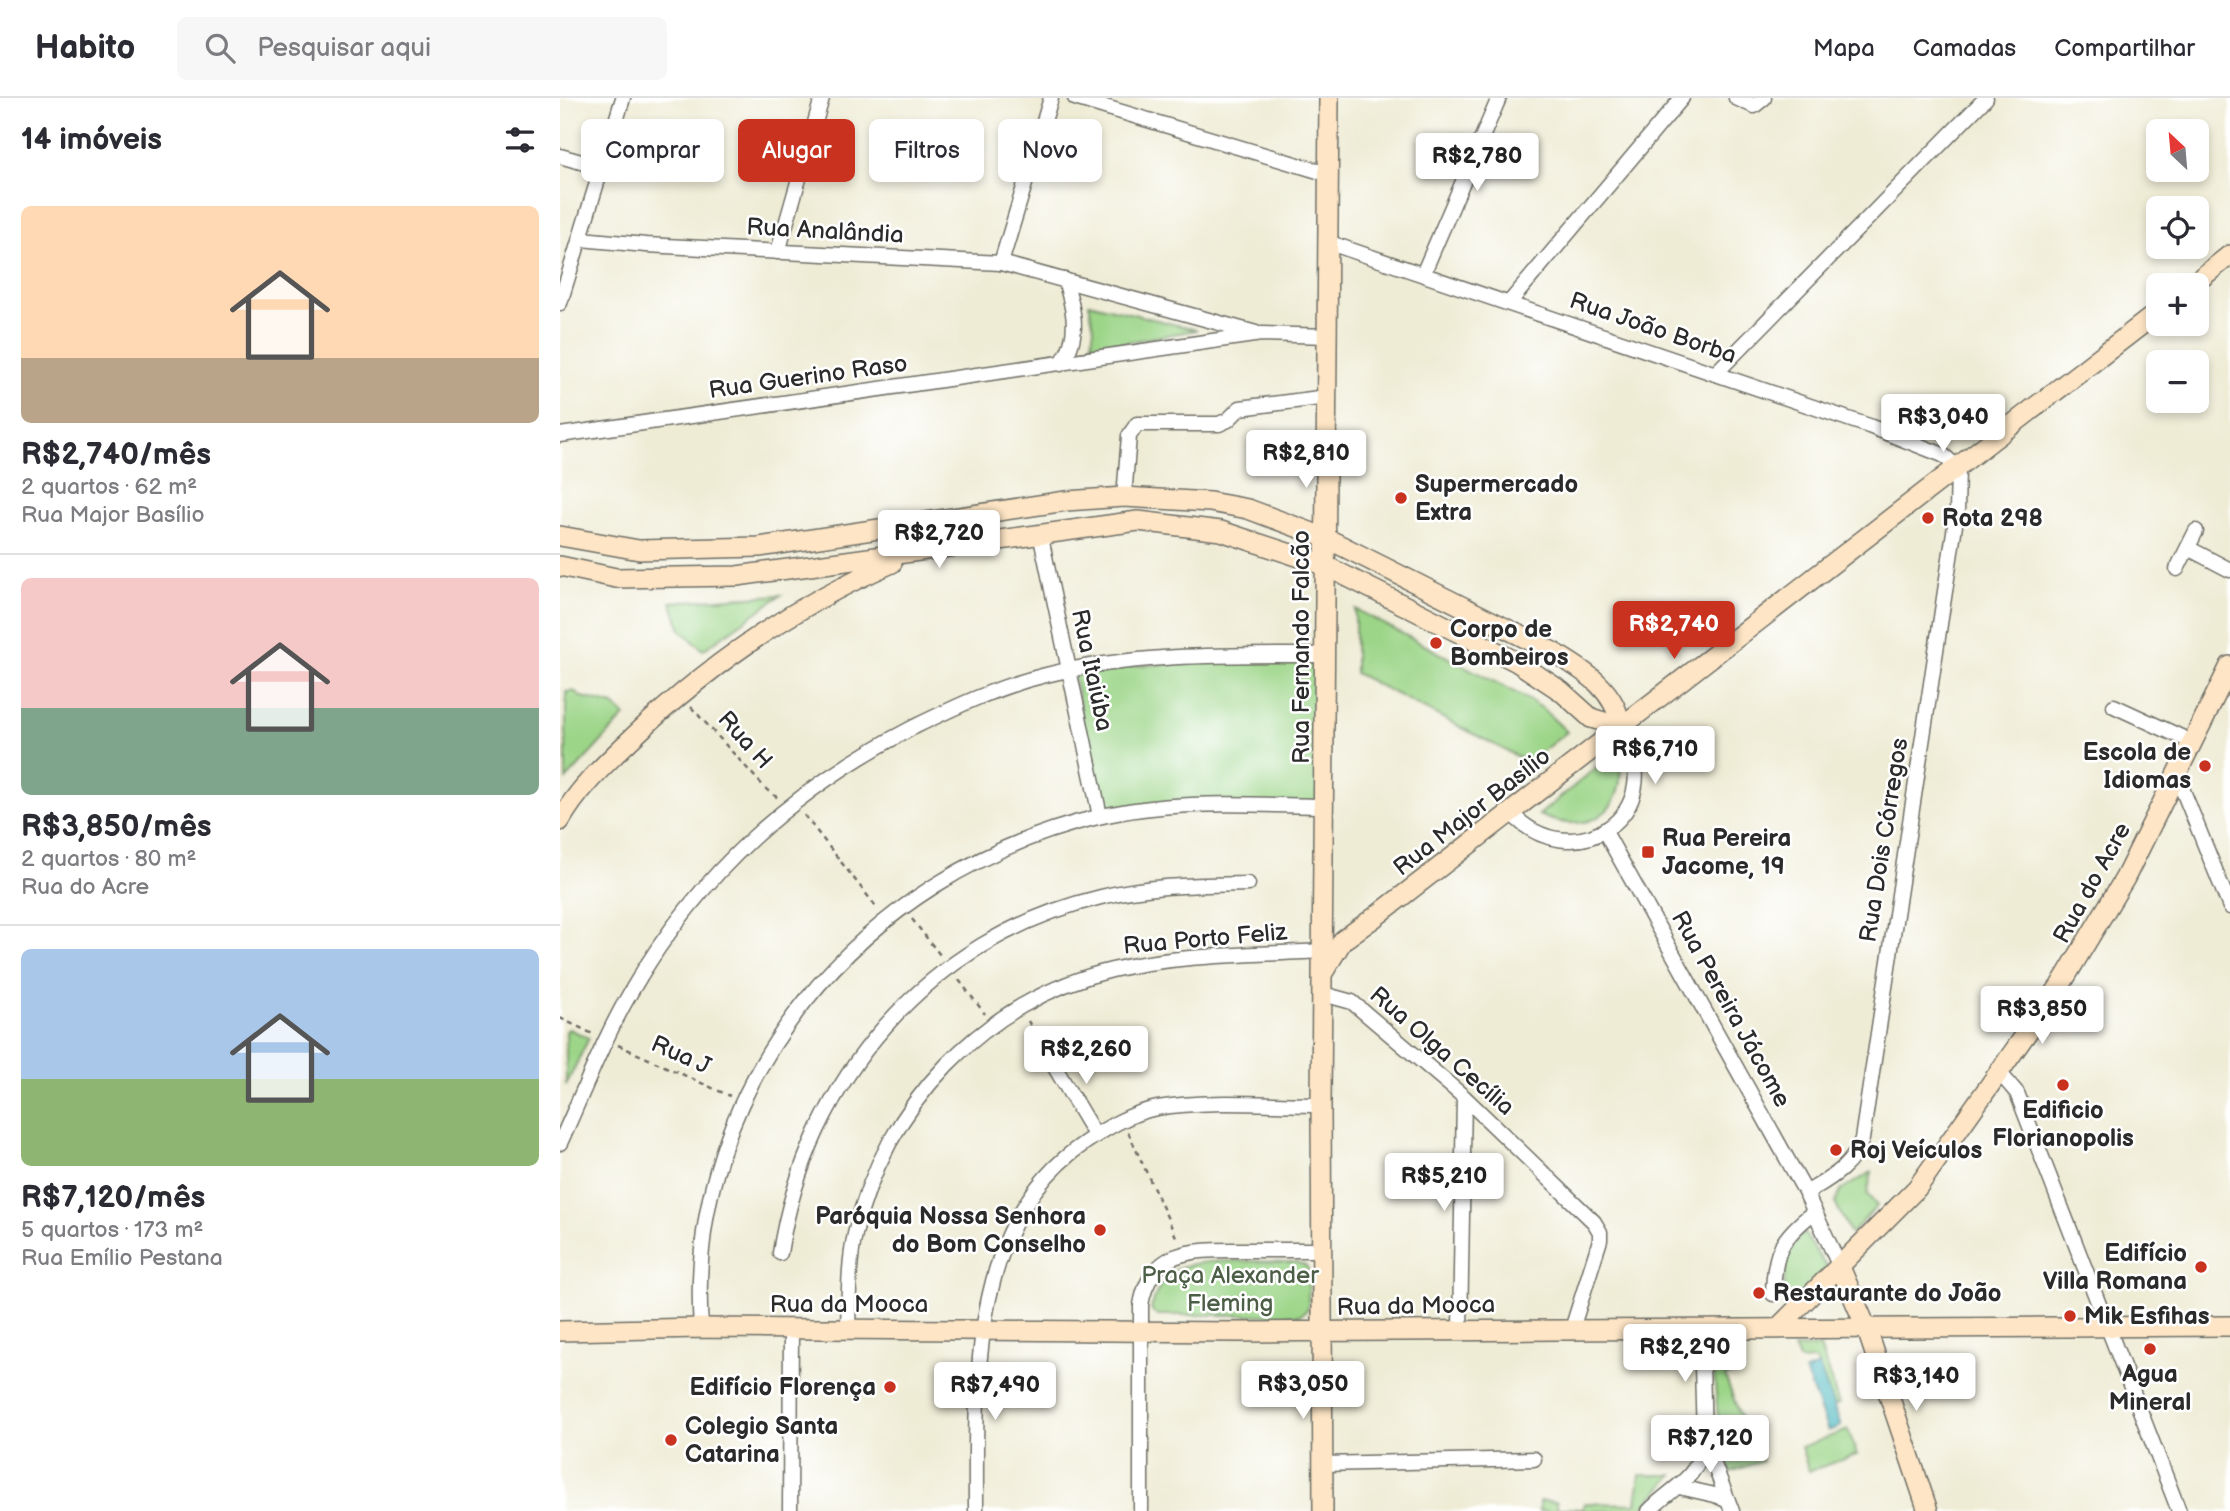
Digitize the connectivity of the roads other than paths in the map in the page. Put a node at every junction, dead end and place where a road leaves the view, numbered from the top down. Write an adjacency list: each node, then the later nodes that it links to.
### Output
1 (623, 98): 11 (street)
2 (822, 98): 18 (street)
3 (1051, 98): 20 (street)
4 (1075, 98): 14 (street)
5 (1329, 98): 14 (main road, Rua Fernando Falcão)
6 (1499, 98): 22 (street)
7 (1682, 98): 25 (street)
8 (1736, 98): 9 (street)
9 (1764, 98)
10 (1986, 98): 30 (street)
11 (617, 119)
12 (560, 156): 13 (street)
13 (581, 162)
14 (1328, 174): 17 (main road, Rua Fernando Falcão)
15 (598, 182): 16 (street)
16 (581, 239): 18 (street, Rua Analândia); 24 (street)
17 (1327, 242): 22 (street, Rua João Borba); 28 (main road, Rua Fernando Falcão)
18 (778, 252): 20 (street, Rua Analândia)
19 (2230, 255): 21 (main road)
20 (1001, 263): 23 (street, Rua Analândia)
21 (2207, 273)
22 (1423, 274): 25 (street, Rua João Borba)
23 (1065, 280): 27 (street, Rua Analândia); 29 (street)
24 (560, 303)
25 (1510, 303): 30 (street, Rua João Borba)
26 (2146, 321): 33 (main road, Rua Major Basílio)
27 (1261, 334): 28 (street); 29 (street, Rua Guerino Raso)
28 (1328, 337): 31 (main road, Rua Fernando Falcão)
29 (1062, 364): 32 (street, Rua Guerino Raso)
30 (1715, 373): 33 (street, Rua João Borba)
31 (1327, 397): 34 (street); 38 (main road, Rua Fernando Falcão)
32 (560, 435)
33 (1958, 468): 53 (main road, Rua Major Basílio); 74 (street, Rua Dois Córregos)
34 (1124, 498): 37 (main road); 38 (main road)
35 (2196, 531): 39 (street)
36 (1040, 533): 40 (main road); 42 (main road); 51 (street, Rua Itaiúba)
37 (560, 536)
38 (1326, 538): 42 (main road, Rua Fernando Falcão); 45 (main road)
39 (2188, 548): 43 (street); 44 (street)
40 (914, 554): 41 (main road); 59 (main road)
41 (560, 566)
42 (1327, 567): 47 (main road); 49 (main road, Rua Fernando Falcão)
43 (2176, 569)
44 (2230, 570)
45 (1426, 586): 46 (main road); 47 (main road)
46 (1463, 606): 48 (main road); 53 (main road)
47 (1417, 611): 48 (main road)
48 (1452, 629): 53 (main road)
49 (1325, 655): 51 (street); 56 (main road, Rua Fernando Falcão)
50 (2230, 666): 54 (main road, Rua do Acre)
51 (1069, 670): 58 (street, Rua Itaiúba); 73 (street)
52 (2114, 706): 54 (street)
53 (1621, 727): 57 (main road, Rua Major Basílio); 60 (street)
54 (2192, 743): 55 (main road, Rua do Acre)
55 (2177, 776): 63 (street); 69 (main road, Rua do Acre)
56 (1325, 806): 58 (street); 62 (main road, Rua Fernando Falcão)
57 (1511, 813): 60 (street); 64 (main road, Rua Major Basílio)
58 (1100, 816): 83 (street)
59 (560, 821)
60 (1604, 830): 74 (street, Rua Pereira Jácome)
61 (1248, 884): 77 (street)
62 (1324, 902): 64 (main road); 65 (main road, Rua Fernando Falcão)
63 (2230, 907)
64 (1375, 917): 66 (main road, Rua Major Basílio)
65 (1323, 951): 66 (main road, Rua Fernando Falcão); 87 (street, Rua Porto Feliz)
66 (1323, 972): 67 (main road, Rua Fernando Falcão)
67 (1323, 994): 70 (street, Rua Olga Cecília); 71 (main road, Rua Fernando Falcão)
68 (1047, 1054): 72 (street)
69 (1999, 1072): 78 (main road, Rua do Acre); 82 (street)
70 (1464, 1097): 88 (street, Rua Olga Cecília); 90 (street)
71 (1321, 1105): 72 (street); 76 (main road, Rua Fernando Falcão)
72 (1096, 1135): 89 (street)
73 (560, 1143)
74 (1806, 1193): 75 (street, Rua Pereira Jácome)
75 (1814, 1212): 78 (street, Rua Pereira Jácome); 79 (street)
76 (1322, 1250): 92 (main road, Rua Fernando Falcão); 93 (street)
77 (780, 1253)
78 (1840, 1267): 81 (main road, Rua Pereira Jácome); 85 (main road, Rua do Acre)
79 (1773, 1294)
80 (2230, 1326): 82 (main road, Rua da Mooca)
81 (1866, 1327): 82 (main road, Rua da Mooca); 85 (main road, Rua da Mooca); 104 (main road, Rua Pereira Jácome)
82 (2108, 1327): 105 (street)
83 (701, 1328): 86 (main road, Rua da Mooca); 91 (main road, Rua da Mooca)
84 (1701, 1328): 85 (main road, Rua da Mooca); 88 (main road, Rua da Mooca); 94 (street)
85 (1778, 1328)
86 (791, 1329): 87 (main road, Rua da Mooca); 99 (street)
87 (848, 1329): 89 (main road, Rua da Mooca)
88 (1572, 1329): 90 (main road, Rua da Mooca)
89 (982, 1330): 93 (main road, Rua da Mooca); 100 (street)
90 (1460, 1330): 92 (main road, Rua da Mooca)
91 (560, 1331)
92 (1323, 1331): 93 (main road, Rua da Mooca); 96 (main road, Rua Fernando Falcão)
93 (1141, 1332): 101 (street)
94 (1704, 1439): 97 (street); 98 (street)
95 (1534, 1458): 96 (street)
96 (1323, 1464): 102 (main road, Rua Fernando Falcão)
97 (1679, 1487): 98 (street); 103 (street)
98 (1730, 1506)
99 (789, 1511)
100 (976, 1511)
101 (1141, 1511)
102 (1323, 1511)
103 (1649, 1511)
104 (1928, 1511)
105 (2179, 1511)

